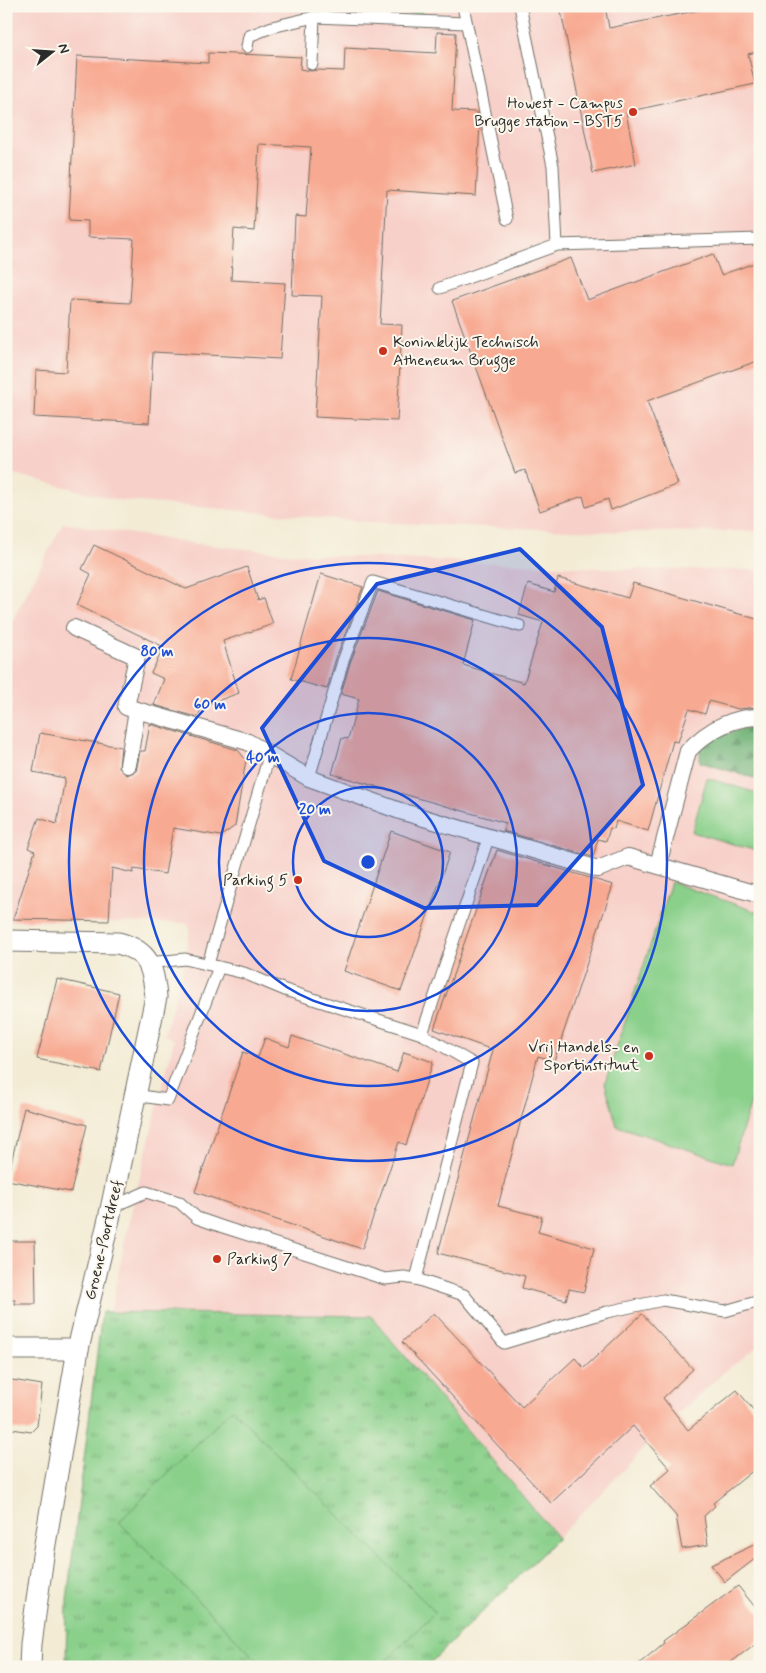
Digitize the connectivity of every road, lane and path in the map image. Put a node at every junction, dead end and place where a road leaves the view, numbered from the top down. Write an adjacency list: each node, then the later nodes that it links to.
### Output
1 (463, 6): 4 (lane)
2 (520, 6): 9 (lane)
3 (314, 17): 4 (lane); 5 (lane); 6 (lane)
4 (466, 23): 7 (lane)
5 (247, 47)
6 (312, 64)
7 (507, 219)
8 (760, 239): 9 (lane)
9 (557, 246): 10 (lane)
10 (440, 288)
11 (520, 626): 17 (lane)
12 (74, 628): 13 (street)
13 (137, 710): 15 (street); 16 (street)
14 (760, 717): 19 (street)
15 (269, 756): 17 (street); 23 (lane)
16 (128, 765)
17 (309, 778): 18 (street)
18 (489, 836): 19 (street); 24 (lane)
19 (658, 866): 20 (street)
20 (760, 895)
21 (6, 941): 22 (street, Groene-Poortdreef)
22 (148, 963): 23 (lane); 25 (street, Groene-Poortdreef)
23 (213, 965): 24 (lane); 25 (lane)
24 (422, 1034): 27 (lane)
25 (135, 1095): 26 (street, Groene-Poortdreef)
26 (112, 1207): 27 (lane); 29 (street, Groene-Poortdreef)
27 (416, 1280): 28 (lane)
28 (760, 1301)
29 (78, 1348): 30 (street); 31 (street, Groene-Poortdreef)
30 (6, 1349)
31 (30, 1667)

